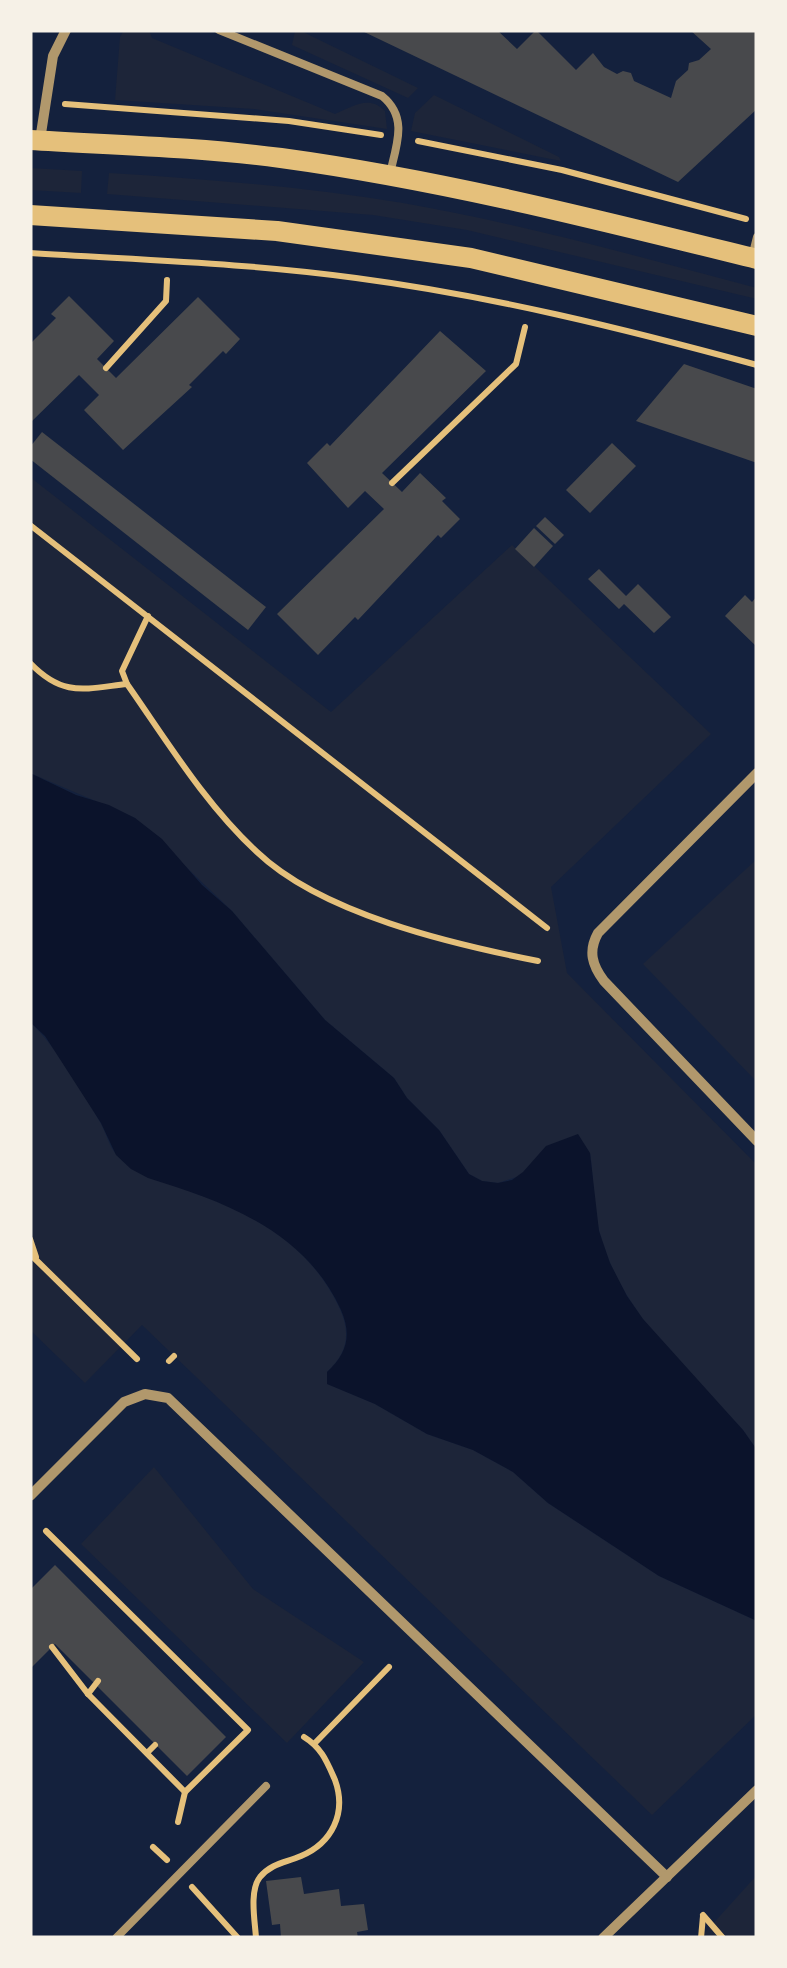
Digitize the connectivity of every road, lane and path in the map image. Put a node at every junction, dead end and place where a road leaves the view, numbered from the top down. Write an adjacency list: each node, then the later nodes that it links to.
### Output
1 (66, 30): 5 (street)
2 (219, 30): 4 (lane)
3 (114, 106): 4 (path)
4 (398, 137): 6 (lane); 8 (path)
5 (35, 140): 6 (main road)
6 (390, 174): 9 (main road)
7 (30, 215): 12 (main road)
8 (757, 221)
9 (755, 251)
10 (30, 253): 14 (path)
11 (167, 280): 15 (path)
12 (757, 326)
13 (525, 327): 16 (path)
14 (757, 365)
15 (106, 368)
16 (392, 483)
17 (30, 524): 18 (path)
18 (148, 616): 20 (path); 22 (path)
19 (30, 663): 20 (path)
20 (127, 684): 23 (path)
21 (757, 772): 24 (street)
22 (547, 928)
23 (538, 961)
24 (757, 1141)
25 (30, 1239): 27 (path)
26 (30, 1254): 27 (path)
27 (37, 1261): 28 (path)
28 (137, 1360)
29 (30, 1496): 43 (street)
30 (46, 1531): 41 (path)
31 (52, 1647): 34 (path)
32 (390, 1667): 36 (path)
33 (98, 1682): 34 (path)
34 (88, 1694): 38 (path)
35 (304, 1736): 36 (path)
36 (315, 1743): 45 (path)
37 (155, 1744): 38 (path)
38 (147, 1753): 41 (path)
39 (266, 1786): 44 (lane)
40 (757, 1790): 43 (street)
41 (185, 1792): 42 (path)
42 (178, 1822)
43 (666, 1877): 46 (street)
44 (116, 1938)
45 (256, 1938)
46 (602, 1938)
47 (700, 1938): 48 (path)
48 (723, 1938)

